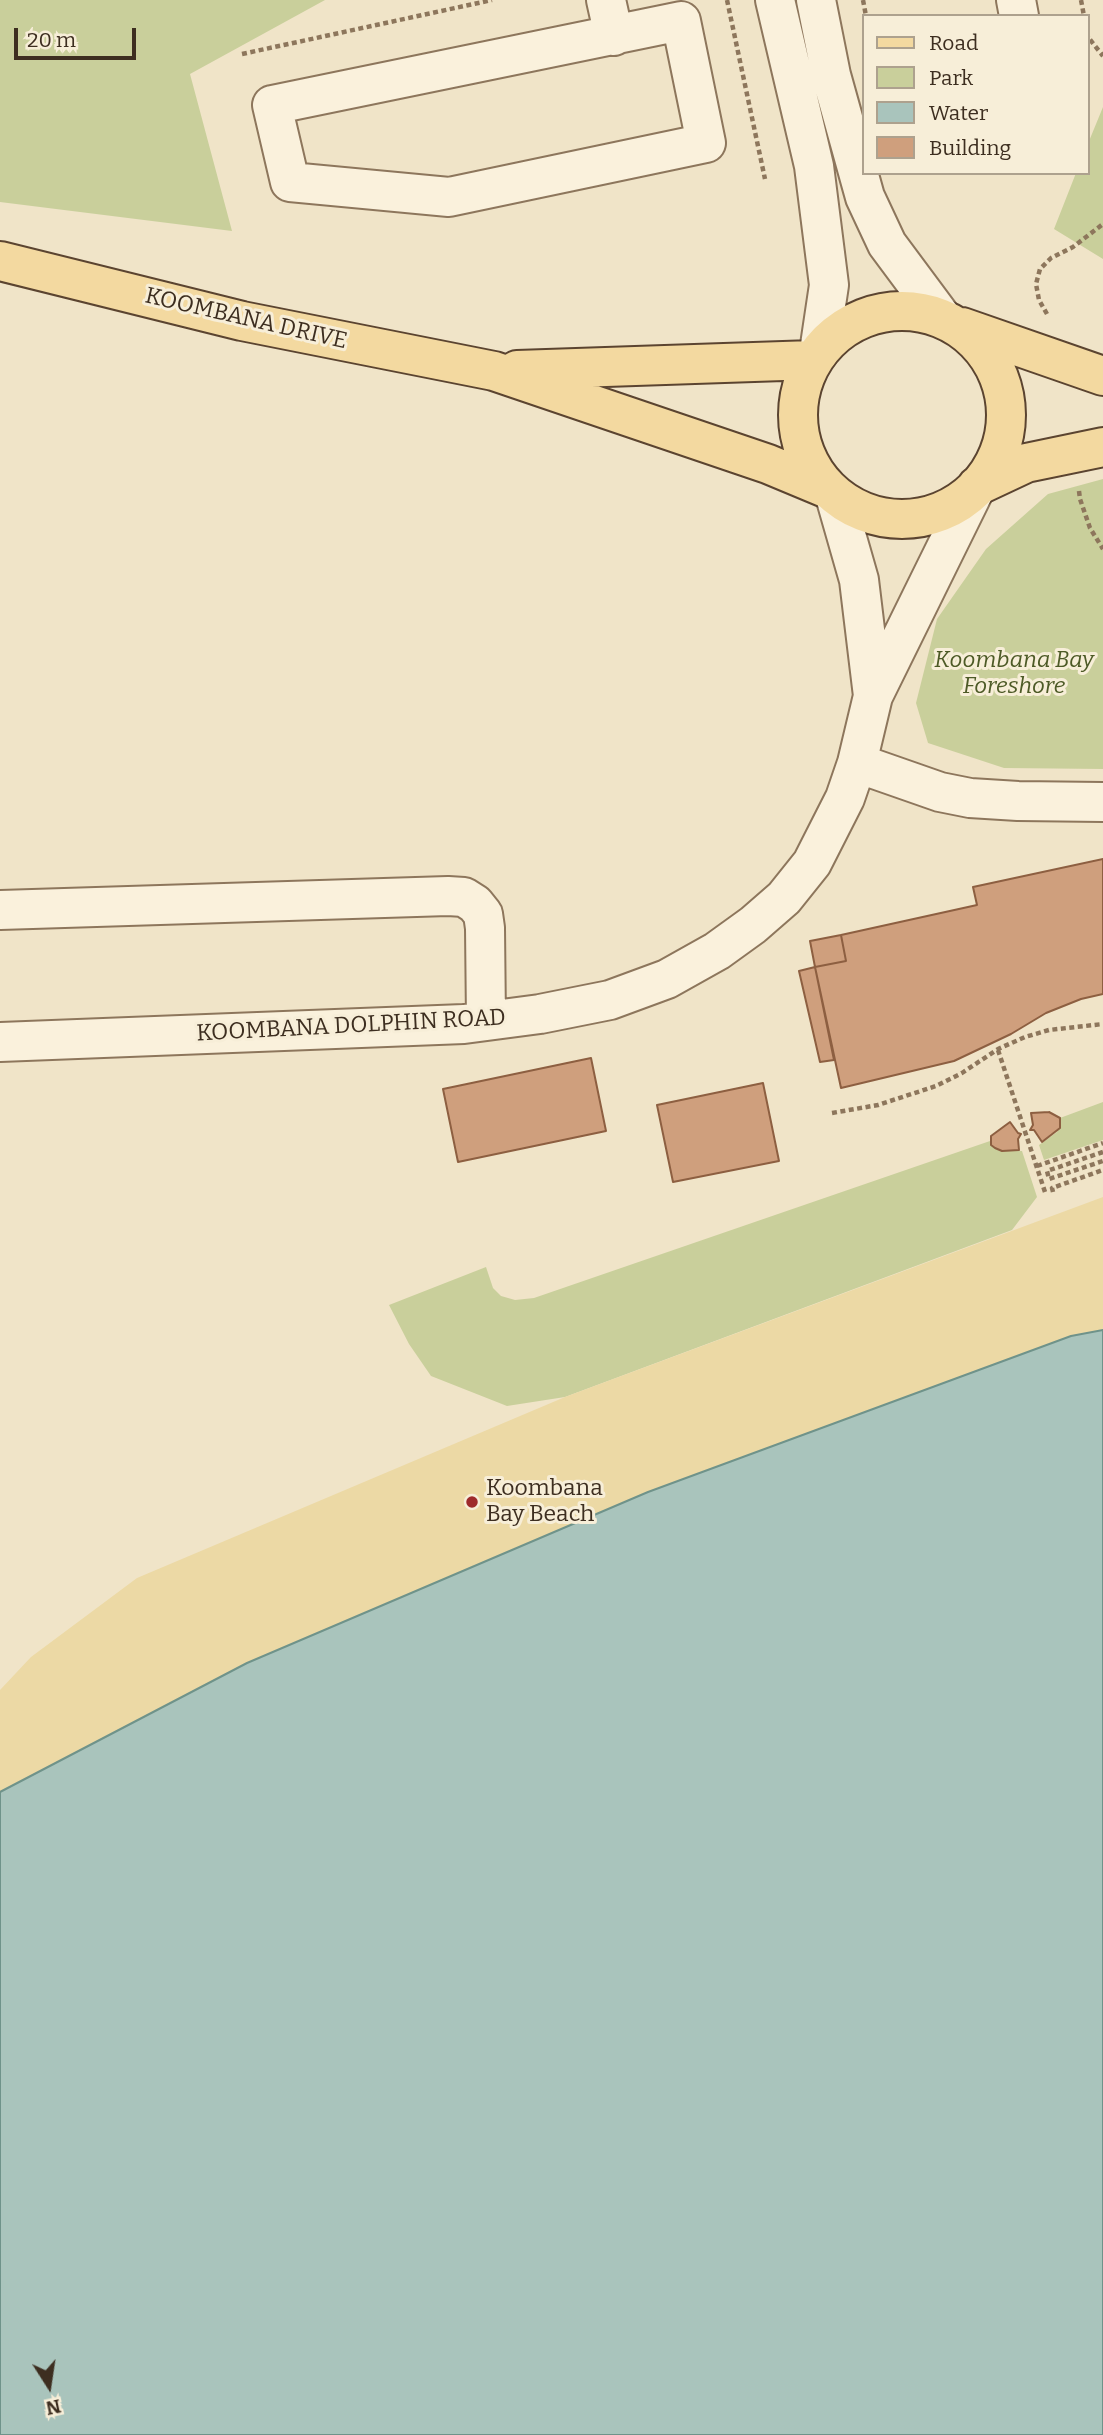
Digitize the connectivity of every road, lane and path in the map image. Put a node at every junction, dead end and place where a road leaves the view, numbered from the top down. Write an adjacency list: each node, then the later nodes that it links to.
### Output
1 (492, 0): 8 (path)
2 (606, 0): 6 (street)
3 (727, 0): 11 (path)
4 (775, 0): 17 (street)
5 (816, 0): 12 (street)
6 (614, 36): 6 (street)
7 (1089, 38): 9 (path)
8 (242, 54)
9 (1103, 56)
10 (889, 175): 12 (street)
11 (765, 179)
12 (872, 214): 16 (street)
13 (1103, 224): 15 (path)
14 (0, 261): 18 (main road, KOOMBANA DRIVE)
15 (1051, 320)
16 (948, 321): 17 (main road); 19 (main road); 22 (main road)
17 (816, 356): 18 (main road, KOOMBANA DRIVE); 23 (main road)
18 (494, 371): 23 (main road, KOOMBANA DRIVE)
19 (1103, 376)
20 (1103, 447): 22 (main road)
21 (1079, 482): 24 (path)
22 (976, 489): 23 (main road); 25 (street, KOOMBANA DOLPHIN ROAD)
23 (832, 492): 25 (street, KOOMBANA DOLPHIN ROAD)
24 (1103, 549)
25 (873, 696): 26 (street, KOOMBANA DOLPHIN ROAD)
26 (857, 763): 27 (street); 29 (street, KOOMBANA DOLPHIN ROAD)
27 (1103, 802)
28 (0, 910): 29 (street)
29 (486, 1021): 31 (street, KOOMBANA DOLPHIN ROAD)
30 (1103, 1024): 32 (path)
31 (0, 1042)
32 (998, 1049): 33 (path); 37 (path)
33 (832, 1114)
34 (1103, 1143): 37 (path)
35 (1103, 1152): 36 (path)
36 (1103, 1161)
37 (1037, 1166): 40 (path)
38 (1103, 1170): 39 (path)
39 (1053, 1192)
40 (1046, 1195)

